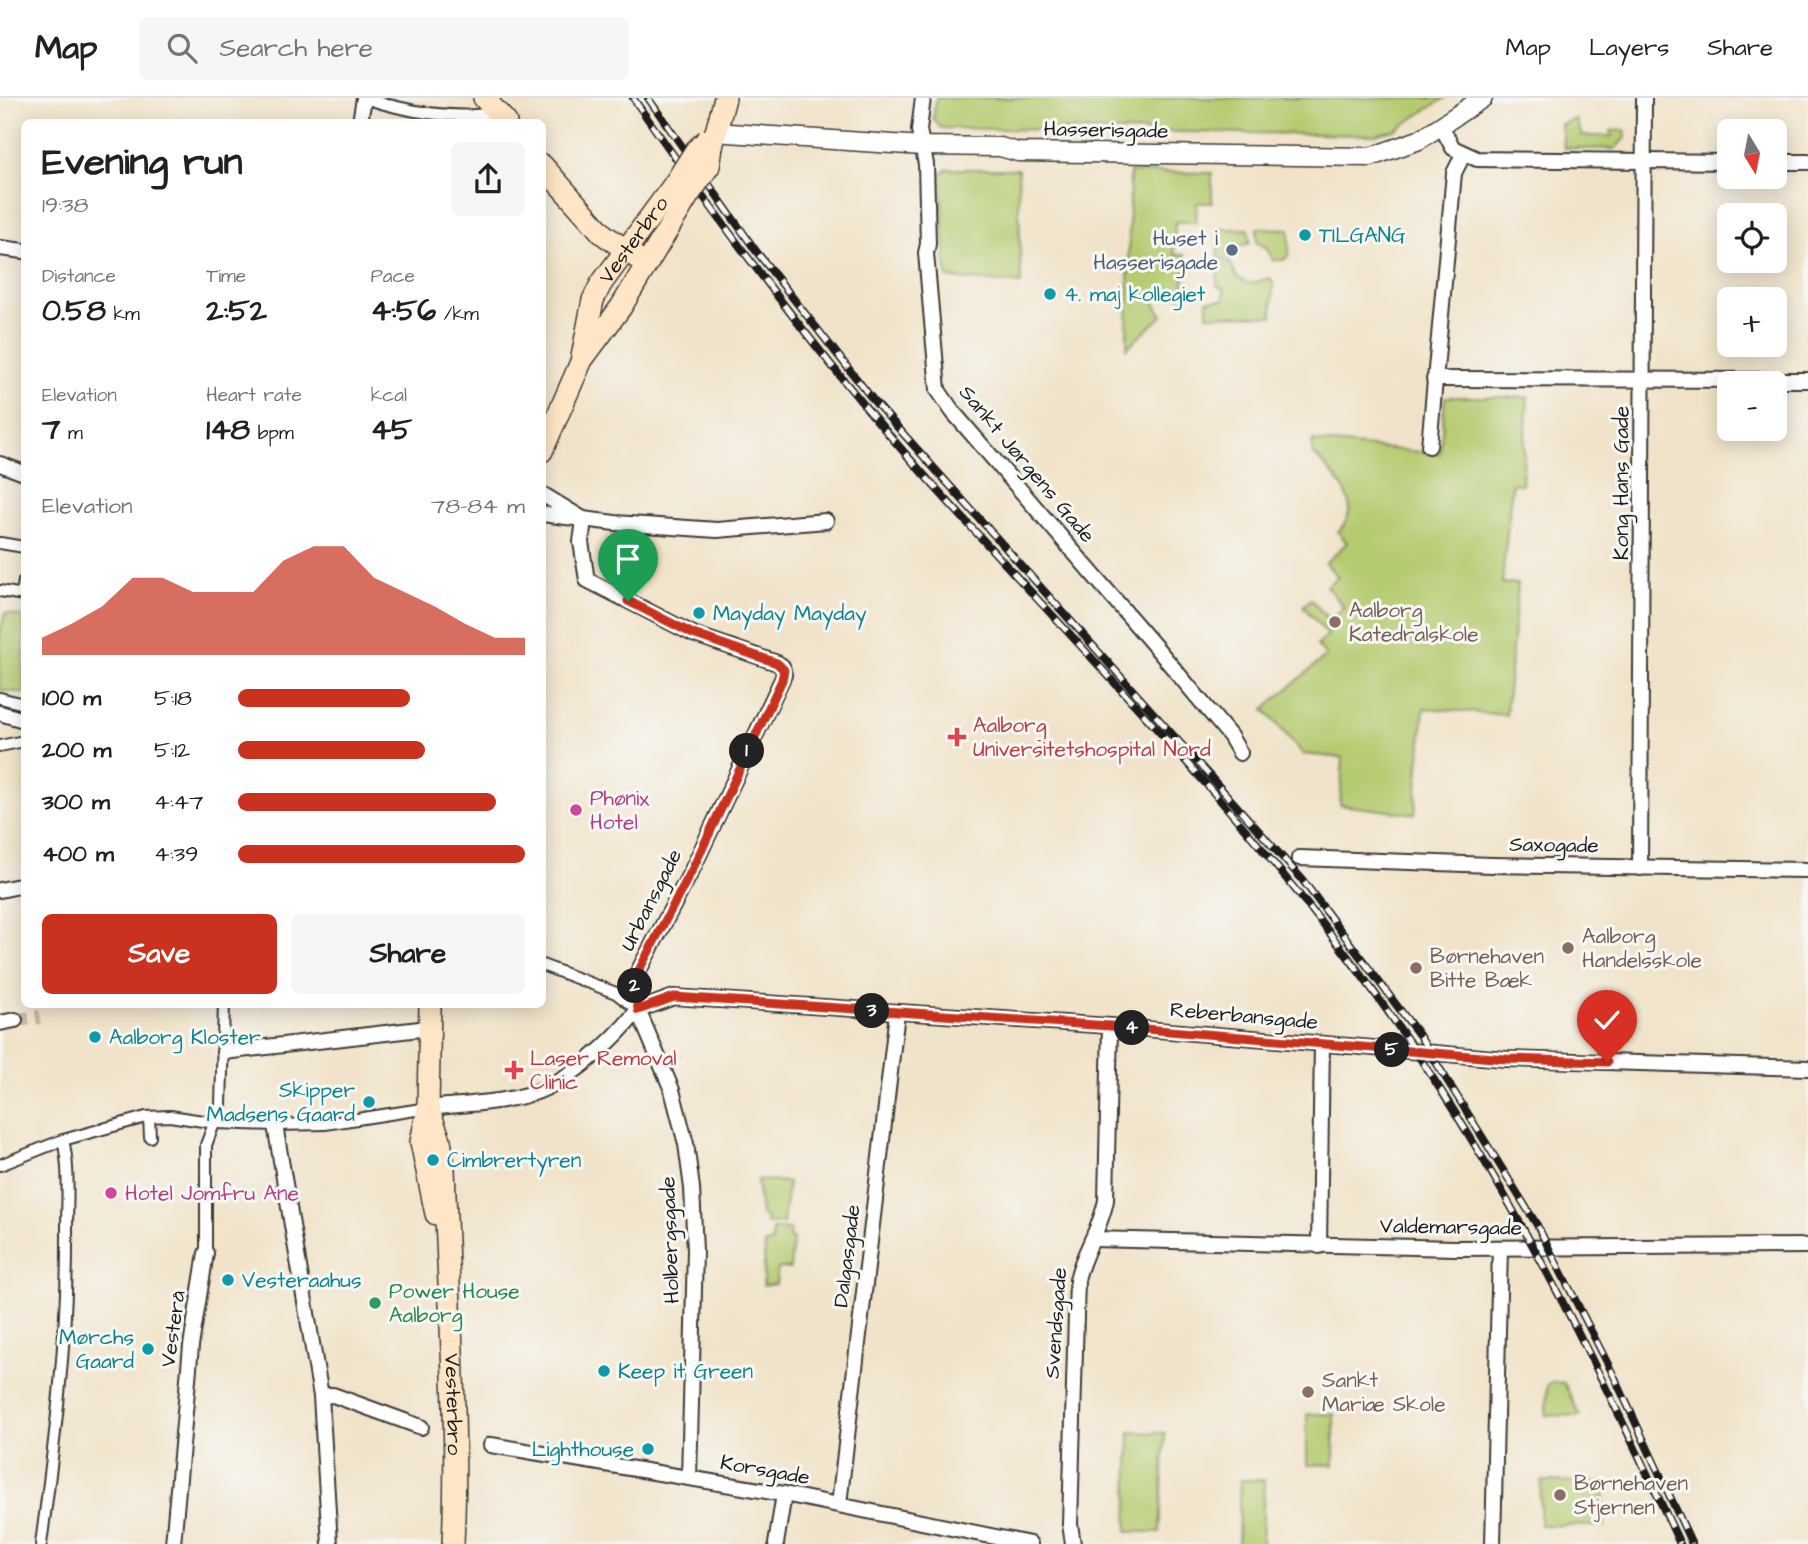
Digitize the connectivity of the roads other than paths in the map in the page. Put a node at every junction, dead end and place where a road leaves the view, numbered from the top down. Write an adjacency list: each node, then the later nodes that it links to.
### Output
1 (364, 98): 6 (street); 7 (street)
2 (725, 98): 9 (main road, Vesterbro)
3 (923, 98): 10 (street, Sankt Jørgens Gade)
4 (1483, 98): 8 (street, Hasserisgade)
5 (1643, 98): 12 (street, Kong Hans Gade)
6 (496, 111)
7 (360, 119)
8 (1441, 126): 10 (street, Hasserisgade); 11 (street)
9 (711, 140): 10 (street, Hasserisgade); 17 (main road, Vesterbro, bridge)
10 (923, 146): 44 (street, Sankt Jørgens Gade)
11 (1463, 155): 12 (street); 23 (street)
12 (1644, 162): 13 (street); 24 (street, Kong Hans Gade)
13 (1717, 162)
14 (1787, 162): 15 (street)
15 (1808, 162)
16 (546, 170): 20 (main road)
17 (682, 190): 20 (main road, Vesterbro); 21 (main road, Vesterbro)
18 (0, 248): 19 (street)
19 (21, 251)
20 (625, 252): 21 (main road); 22 (main road, Vesterbro)
21 (645, 263): 22 (main road, Vesterbro)
22 (581, 362): 26 (main road, Vesterbro)
23 (1434, 379): 24 (street); 27 (street)
24 (1642, 380): 25 (street); 46 (street, Kong Hans Gade)
25 (1808, 380)
26 (546, 442)
27 (1429, 446)
28 (0, 464): 29 (street)
29 (21, 472)
30 (546, 496): 32 (street)
31 (546, 515): 32 (street)
32 (584, 520): 33 (street); 53 (street, Urbansgade)
33 (827, 521)
34 (0, 543): 35 (street)
35 (21, 546)
36 (0, 591): 37 (street)
37 (21, 595)
38 (0, 698): 39 (street)
39 (21, 703)
40 (0, 713): 41 (street)
41 (21, 719)
42 (21, 742): 43 (street)
43 (0, 746)
44 (1240, 753)
45 (1299, 858): 46 (street, Saxogade)
46 (1640, 868): 47 (street, Saxogade)
47 (1808, 870)
48 (21, 886): 49 (street)
49 (0, 890)
50 (546, 967): 53 (street)
51 (224, 1008): 60 (street, Vesterå)
52 (430, 1008): 58 (main road, Vesterbro)
53 (638, 1010): 54 (street, Reberbansgade); 62 (street); 77 (street, Holbergsgade)
54 (897, 1013): 57 (street, Reberbansgade); 79 (street, Dalgasgade)
55 (15, 1020): 56 (street)
56 (0, 1023)
57 (1110, 1026): 59 (street, Reberbansgade); 69 (street, Svendsgade)
58 (428, 1028): 60 (street); 62 (main road, Vesterbro)
59 (1322, 1044): 61 (street, Reberbansgade); 70 (street)
60 (224, 1052): 64 (street, Vesterå)
61 (1808, 1068)
62 (428, 1108): 65 (street); 83 (main road, Vesterbro)
63 (149, 1117): 64 (street); 66 (street); 67 (street)
64 (216, 1123): 65 (street); 73 (street, Vesterå)
65 (275, 1125): 74 (street)
66 (150, 1137)
67 (63, 1140): 68 (street); 80 (street)
68 (0, 1165)
69 (1093, 1239): 70 (street, Valdemarsgade); 86 (street, Svendsgade)
70 (1319, 1246): 72 (street, Valdemarsgade)
71 (1808, 1247): 72 (street, Valdemarsgade)
72 (1500, 1248): 87 (street)
73 (206, 1253): 81 (street, Vesterå)
74 (321, 1396): 75 (street); 82 (street)
75 (421, 1427)
76 (491, 1446): 77 (street, Korsgade)
77 (689, 1478): 78 (street, Korsgade)
78 (784, 1494): 79 (street, Korsgade); 84 (street)
79 (839, 1504): 85 (street, Korsgade)
80 (41, 1544)
81 (173, 1544)
82 (330, 1544)
83 (453, 1544)
84 (776, 1544)
85 (1030, 1544)
86 (1073, 1544)
87 (1493, 1544)

